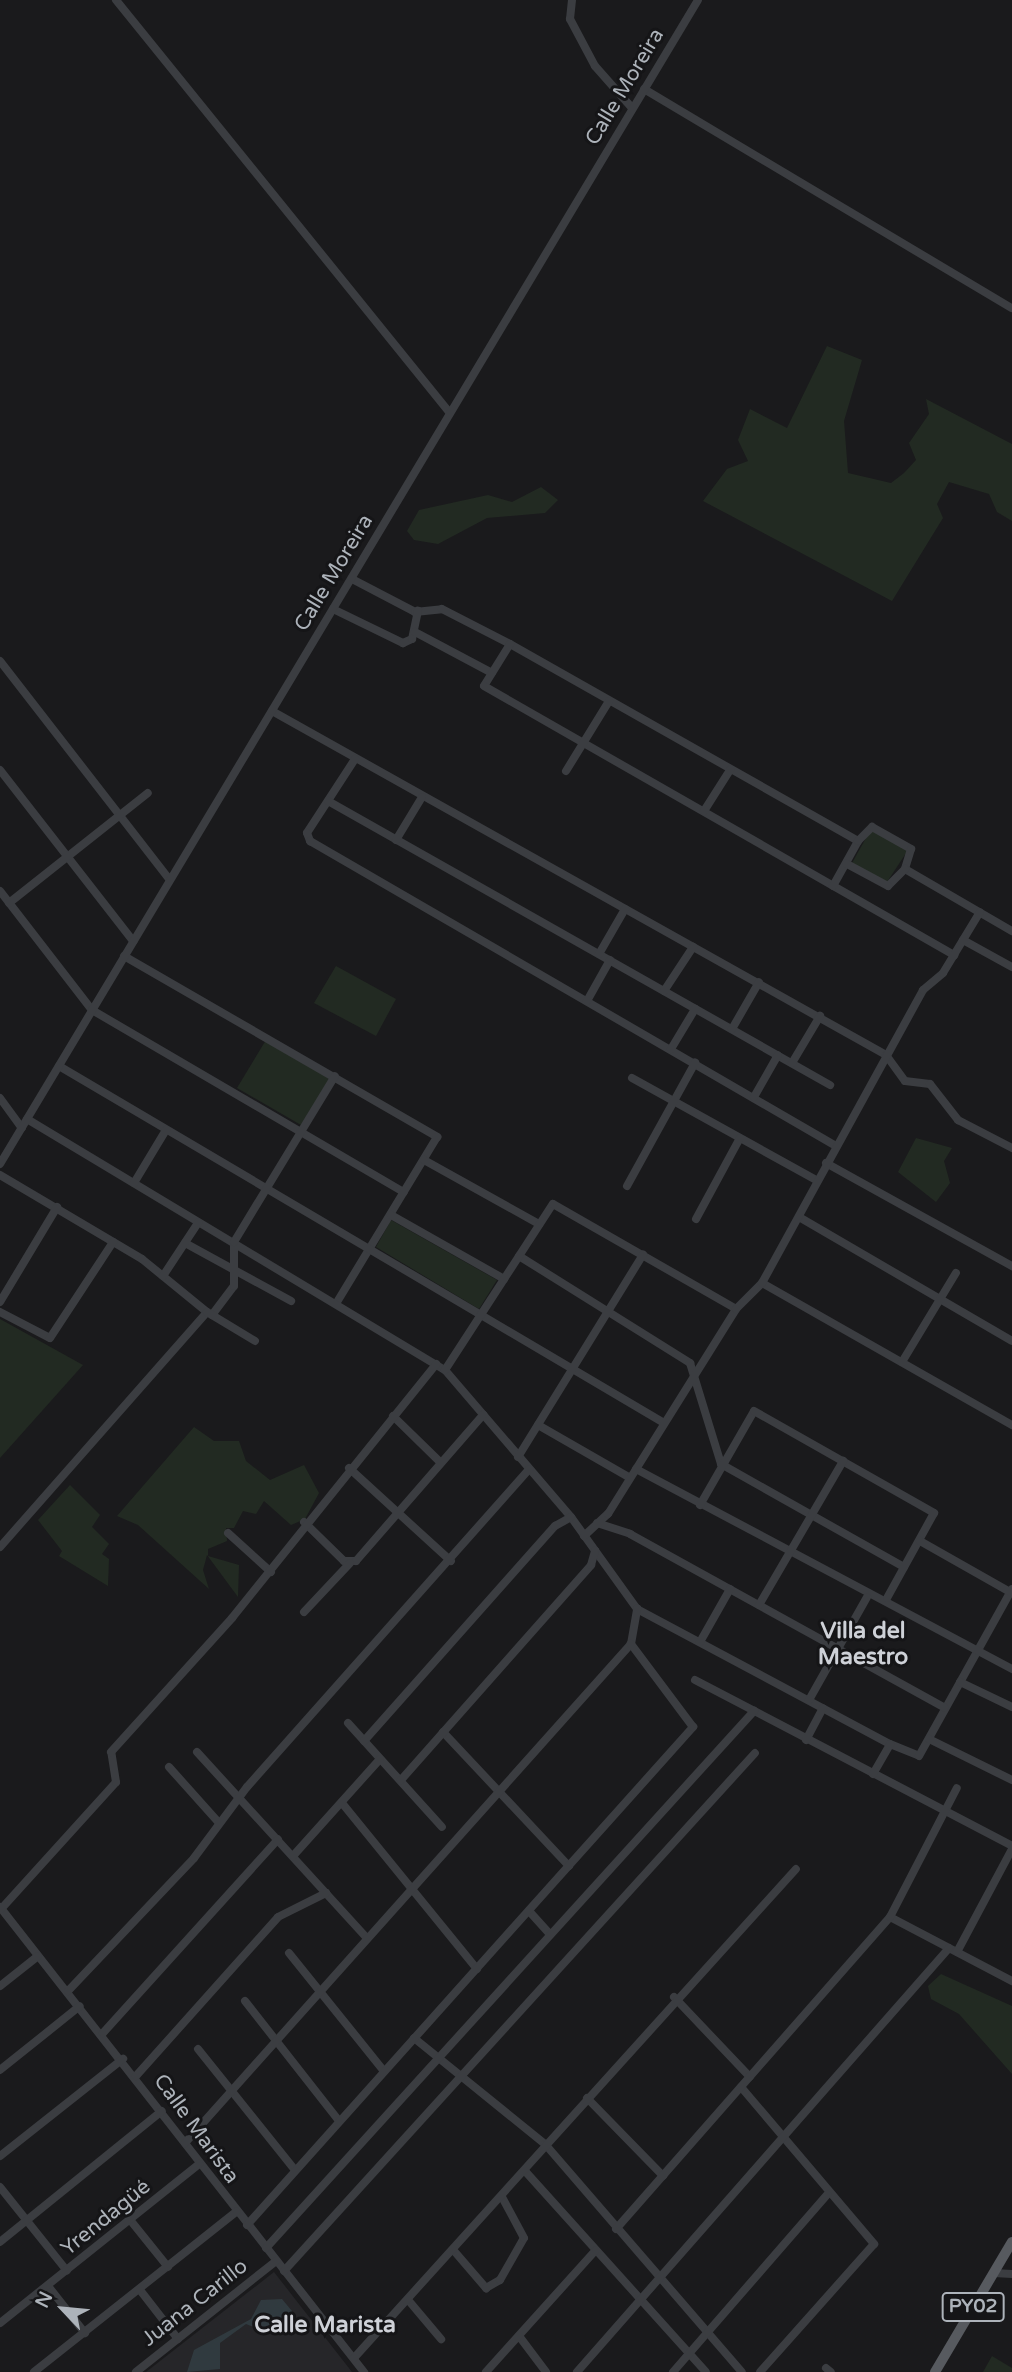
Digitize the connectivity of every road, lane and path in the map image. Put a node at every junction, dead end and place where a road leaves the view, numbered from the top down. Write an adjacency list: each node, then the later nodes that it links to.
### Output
1 (116, 0): 7 (street)
2 (572, 0): 5 (street)
3 (698, 0): 4 (street, Calle Moreira)
4 (645, 89): 5 (street, Calle Moreira); 6 (street)
5 (632, 108): 7 (street, Calle Moreira)
6 (1012, 307)
7 (450, 413): 8 (street, Calle Moreira)
8 (352, 579): 9 (street, Calle Moreira); 10 (street)
9 (333, 609): 11 (street); 16 (street, Calle Moreira)
10 (418, 611): 11 (street); 12 (street)
11 (415, 632): 14 (street)
12 (510, 644): 14 (street); 15 (street)
13 (0, 661): 26 (street)
14 (492, 673): 17 (street)
15 (609, 701): 17 (street); 20 (street)
16 (272, 711): 18 (street); 32 (street, Calle Moreira)
17 (584, 743): 21 (street); 25 (street)
18 (355, 760): 23 (street); 24 (street)
19 (0, 770): 29 (street)
20 (730, 770): 25 (street); 28 (street)
21 (566, 771)
22 (148, 793): 26 (street)
23 (422, 797): 27 (street); 36 (street)
24 (328, 801): 27 (street); 49 (street)
25 (704, 811): 33 (street)
26 (120, 816): 29 (street); 32 (street)
27 (396, 840): 42 (street)
28 (858, 841): 30 (street); 31 (street)
29 (67, 857): 35 (street); 40 (street)
30 (847, 863): 31 (street); 33 (street)
31 (905, 869): 37 (street)
32 (170, 880): 40 (street, Calle Moreira)
33 (833, 886): 43 (street)
34 (0, 891): 35 (street)
35 (9, 903): 51 (street)
36 (625, 909): 41 (street); 42 (street)
37 (980, 912): 38 (street); 39 (street)
38 (1012, 931)
39 (963, 940): 43 (street); 46 (street)
40 (134, 941): 44 (street, Calle Moreira)
41 (693, 947): 47 (street); 48 (street)
42 (599, 954): 45 (street)
43 (954, 955): 56 (street)
44 (124, 956): 51 (street, Calle Moreira); 60 (street)
45 (610, 960): 48 (street); 49 (street)
46 (1012, 967)
47 (759, 982): 52 (street); 53 (street)
48 (664, 991): 50 (street)
49 (587, 1001): 54 (street)
50 (695, 1009): 53 (street); 54 (street)
51 (92, 1010): 59 (street, Calle Moreira); 69 (street)
52 (820, 1016): 56 (street); 58 (street)
53 (732, 1030): 55 (street)
54 (671, 1049): 57 (street)
55 (778, 1055): 58 (street); 63 (street)
56 (886, 1055): 71 (street); 72 (street)
57 (695, 1063): 63 (street); 65 (street)
58 (792, 1063): 62 (street)
59 (59, 1066): 66 (street, Calle Moreira); 68 (street)
60 (335, 1076): 69 (street); 73 (street)
61 (632, 1078): 65 (street)
62 (830, 1085)
63 (754, 1097): 71 (street)
64 (0, 1098): 67 (street)
65 (675, 1102): 70 (street); 79 (street)
66 (27, 1119): 67 (street, Calle Moreira); 78 (street)
67 (22, 1128): 75 (street, Calle Moreira)
68 (166, 1130): 78 (street); 80 (street)
69 (302, 1130): 80 (street); 81 (street)
70 (740, 1138): 77 (street); 85 (street)
71 (836, 1146): 74 (street)
72 (1012, 1148)
73 (424, 1160): 81 (street); 87 (street)
74 (826, 1163): 77 (street); 94 (street)
75 (0, 1164)
76 (0, 1175): 82 (street)
77 (816, 1180): 84 (street)
78 (134, 1183): 86 (street)
79 (627, 1186)
80 (266, 1189): 89 (street); 91 (street)
81 (404, 1192): 83 (street)
82 (57, 1207): 88 (street); 102 (street)
83 (391, 1215): 91 (street); 98 (street)
84 (799, 1217): 99 (street); 100 (street)
85 (696, 1219)
86 (198, 1223): 89 (street); 90 (street)
87 (539, 1224): 92 (street); 93 (street)
88 (113, 1242): 97 (street); 106 (street)
89 (234, 1242): 95 (street); 103 (street)
90 (185, 1243): 95 (street); 97 (street)
91 (369, 1250): 103 (street); 108 (street)
92 (643, 1255): 104 (street); 105 (street)
93 (519, 1256): 98 (street); 105 (street)
94 (1012, 1266)
95 (233, 1269): 101 (street); 107 (street)
96 (956, 1273): 100 (street)
97 (163, 1276): 107 (street)
98 (504, 1279): 108 (street)
99 (762, 1283): 104 (street); 111 (street)
100 (940, 1299): 110 (street); 111 (street)
101 (291, 1301)
102 (0, 1302)
103 (336, 1304): 112 (street)
104 (736, 1309): 115 (street)
105 (609, 1310): 113 (street); 115 (street)
106 (0, 1312)
107 (209, 1313): 109 (street); 138 (street)
108 (481, 1315): 113 (street); 114 (street)
109 (255, 1341)
110 (1012, 1341)
111 (902, 1362): 120 (street)
112 (436, 1364): 114 (street); 117 (street)
113 (572, 1369): 118 (street); 119 (street)
114 (446, 1370): 116 (street)
115 (697, 1373): 118 (street); 124 (street)
116 (483, 1415): 121 (street); 123 (street)
117 (393, 1416): 123 (street); 125 (street)
118 (664, 1423): 127 (street)
119 (538, 1425): 121 (street); 128 (street)
120 (1012, 1425)
121 (518, 1457): 126 (street)
122 (842, 1461): 124 (street); 131 (street); 137 (street)
123 (440, 1462): 130 (street)
124 (721, 1464): 129 (street); 131 (street)
125 (349, 1468): 130 (street); 133 (street)
126 (529, 1469): 132 (street); 141 (street)
127 (636, 1469): 128 (street); 129 (street)
128 (630, 1478): 134 (street)
129 (700, 1505): 140 (street)
130 (395, 1515): 141 (street); 142 (street)
131 (811, 1516): 140 (street); 143 (street)
132 (571, 1517): 136 (street); 168 (street)
133 (304, 1522): 142 (street); 144 (street)
134 (597, 1523): 136 (street); 145 (street)
135 (228, 1533): 144 (street)
136 (584, 1536): 139 (street)
137 (920, 1541): 143 (street); 146 (street)
138 (0, 1547)
139 (595, 1551): 150 (street); 165 (street)
140 (790, 1552): 147 (street); 149 (street)
141 (451, 1561): 179 (street)
142 (350, 1563): 151 (street)
143 (905, 1567): 148 (street)
144 (271, 1572): 191 (street)
145 (730, 1589): 149 (street); 152 (street)
146 (1011, 1591): 155 (street)
147 (867, 1597): 148 (street); 154 (street)
148 (887, 1598): 155 (street)
149 (759, 1605): 154 (street)
150 (637, 1609): 152 (street); 153 (street)
151 (304, 1612)
152 (700, 1642): 159 (street)
153 (631, 1644): 178 (street); 187 (street)
154 (836, 1646): 159 (street); 161 (street)
155 (978, 1650): 156 (street); 158 (street)
156 (1012, 1669)
157 (695, 1679): 163 (street)
158 (960, 1682): 161 (street); 162 (street)
159 (809, 1700): 160 (street)
160 (822, 1707): 167 (street); 169 (street)
161 (944, 1707): 166 (street)
162 (1012, 1707)
163 (754, 1711): 167 (street); 194 (street)
164 (348, 1723): 168 (street)
165 (443, 1732): 175 (street); 178 (street)
166 (929, 1739): 169 (street); 176 (street)
167 (806, 1740): 174 (street)
168 (364, 1741): 172 (street)
169 (890, 1744): 174 (street)
170 (197, 1752): 179 (street)
171 (755, 1753): 217 (street)
172 (380, 1759): 175 (street); 180 (street)
173 (169, 1767): 182 (street)
174 (873, 1774): 181 (street)
175 (401, 1780): 183 (street)
176 (1012, 1780)
177 (957, 1788): 181 (street)
178 (499, 1791): 187 (street); 189 (street)
179 (239, 1797): 182 (street); 184 (street)
180 (342, 1803): 186 (street); 189 (street)
181 (944, 1811): 185 (street); 193 (street)
182 (219, 1823): 202 (street)
183 (442, 1827)
184 (278, 1839): 186 (street); 207 (street)
185 (1012, 1847): 196 (street)
186 (293, 1857): 190 (street)
187 (569, 1866): 192 (street)
188 (796, 1868): 204 (street)
189 (413, 1886): 195 (street); 199 (street)
190 (326, 1893): 195 (street); 215 (street)
191 (1, 1908): 198 (street, Calle Marista)
192 (529, 1911): 194 (street); 199 (street)
193 (890, 1917): 196 (street); 216 (street)
194 (550, 1933): 211 (street)
195 (367, 1938): 203 (street)
196 (953, 1950): 200 (street); 223 (street)
197 (289, 1953): 203 (street)
198 (38, 1956): 201 (street); 202 (street, Calle Marista)
199 (477, 1969): 208 (street)
200 (1012, 1981)
201 (0, 1986)
202 (68, 1991): 206 (street, Calle Marista)
203 (318, 1993): 209 (street); 214 (street)
204 (674, 1997): 216 (street); 220 (street)
205 (245, 2001): 209 (street)
206 (80, 2006): 207 (street, Calle Marista); 213 (street)
207 (103, 2033): 212 (street, Calle Marista)
208 (414, 2038): 211 (street); 214 (street)
209 (274, 2044): 219 (street); 222 (street)
210 (198, 2049): 219 (street)
211 (439, 2057): 217 (street); 241 (street)
212 (123, 2059): 215 (street, Calle Marista); 226 (street)
213 (0, 2070)
214 (384, 2071): 222 (street)
215 (136, 2076): 221 (street, Calle Marista)
216 (750, 2077): 218 (street)
217 (462, 2080): 225 (street); 247 (street)
218 (741, 2087): 223 (street); 230 (street)
219 (232, 2091): 224 (street); 228 (street)
220 (587, 2098): 225 (street); 230 (street)
221 (162, 2111): 224 (street, Calle Marista); 235 (street)
222 (339, 2121): 228 (street)
223 (787, 2136): 232 (street); 250 (street)
224 (185, 2143): 227 (street, Calle Marista)
225 (545, 2144): 229 (street); 238 (street)
226 (0, 2156)
227 (199, 2164): 234 (street, Calle Marista); 236 (street, Yrendagüé)
228 (295, 2170): 237 (street)
229 (525, 2171): 233 (street); 242 (street)
230 (663, 2176): 238 (street)
231 (0, 2187): 235 (street)
232 (827, 2195): 257 (street); 272 (street)
233 (502, 2197): 243 (street); 243 (street)
234 (236, 2212): 237 (street, Calle Marista); 245 (street)
235 (26, 2221): 239 (street); 246 (street)
236 (131, 2221): 245 (street); 246 (street, Yrendagüé)
237 (247, 2225): 241 (street, Calle Marista)
238 (615, 2229): 250 (street)
239 (0, 2242)
240 (1012, 2242): 248 (main road, PY02)
241 (266, 2248): 244 (street, Calle Marista)
242 (596, 2250): 253 (street); 258 (street)
243 (455, 2252): 254 (street)
244 (276, 2261): 247 (street, Calle Marista); 259 (street, Juana Carillo)
245 (168, 2267): 252 (street)
246 (67, 2271): 251 (street, Yrendagüé)
247 (284, 2272): 262 (street, Calle Marista)
248 (993, 2273): 249 (street); 273 (main road, PY02)
249 (1012, 2274)
250 (658, 2281): 253 (street); 257 (street)
251 (48, 2286): 255 (street, Yrendagüé); 256 (street)
252 (140, 2290): 256 (street); 259 (street)
253 (640, 2300): 261 (street); 268 (street)
254 (409, 2301): 260 (street); 262 (street)
255 (0, 2323)
256 (85, 2333): 263 (street)
257 (707, 2334): 261 (street); 271 (street)
258 (519, 2336): 266 (street); 267 (street)
259 (178, 2339): 264 (street, Juana Carillo)
260 (441, 2339)
261 (689, 2354): 269 (street); 270 (street)
262 (354, 2358): 265 (street, Calle Marista)
263 (34, 2372)
264 (136, 2372)
265 (364, 2372)
266 (486, 2372)
267 (545, 2372)
268 (577, 2372)
269 (673, 2372)
270 (706, 2372)
271 (742, 2372)
272 (760, 2372)
273 (935, 2372)

